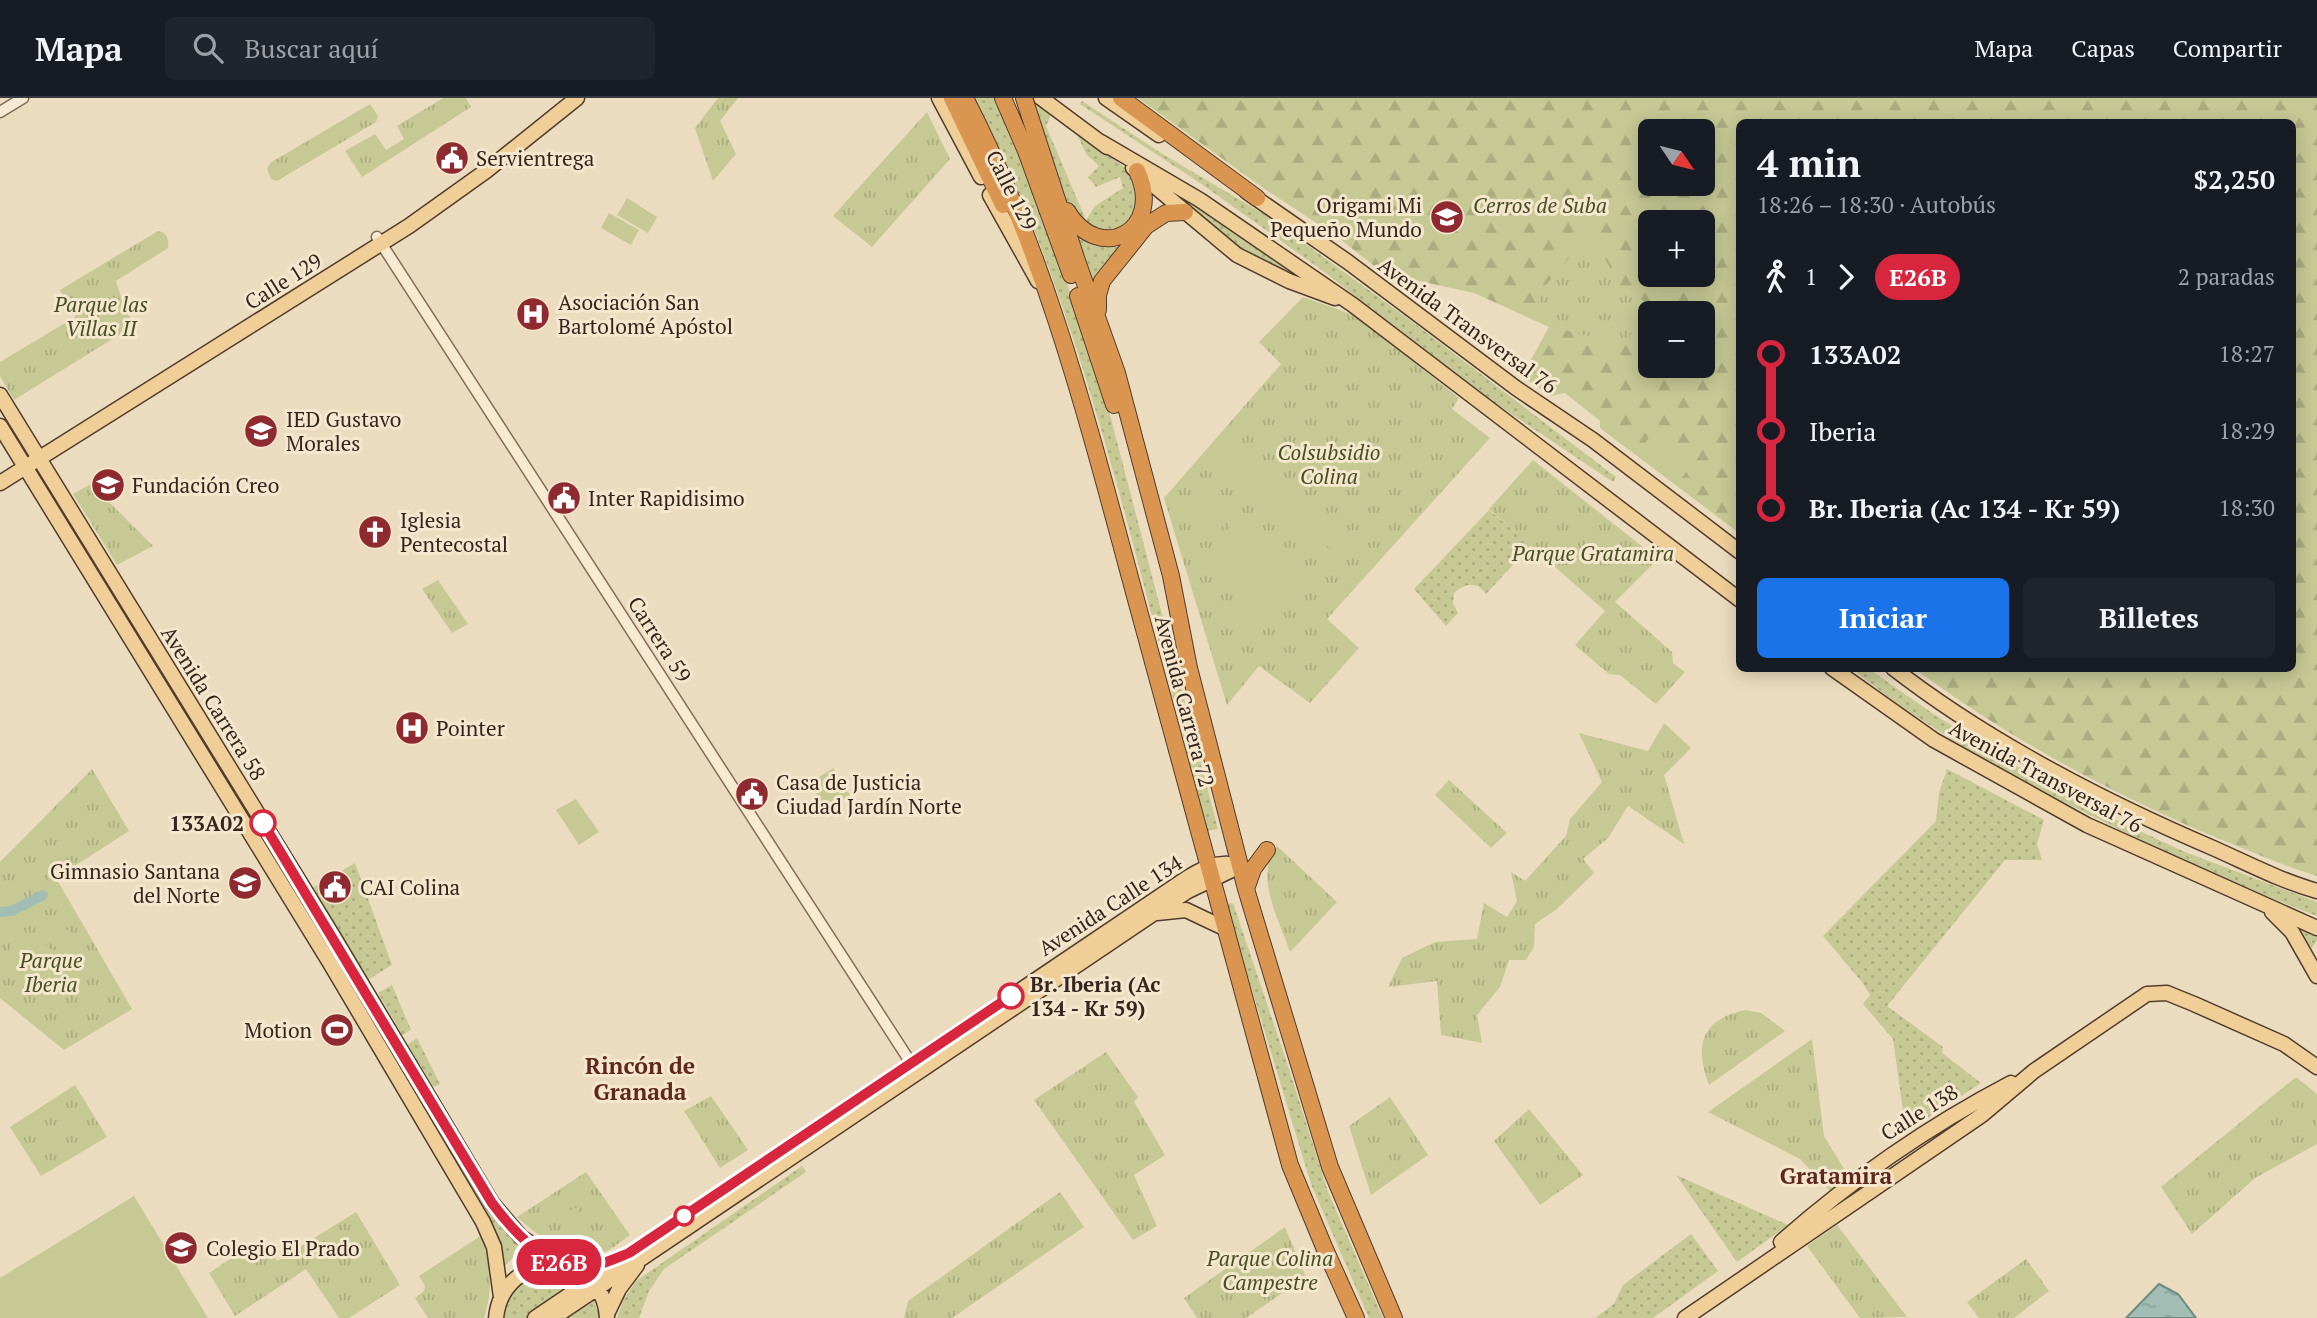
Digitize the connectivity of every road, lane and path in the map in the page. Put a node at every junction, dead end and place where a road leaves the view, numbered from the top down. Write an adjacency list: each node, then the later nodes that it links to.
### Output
1 (23, 98): 12 (street)
2 (564, 98): 18 (main road, Calle 129)
3 (577, 98): 18 (main road, Calle 129)
4 (939, 98): 19 (main road, Calle 129)
5 (952, 98): 19 (highway)
6 (965, 98): 19 (highway, Avenida Carrera 72)
7 (1003, 98): 30 (highway, Avenida Carrera 72)
8 (1024, 98): 15 (highway, Avenida Carrera 72)
9 (1041, 98): 13 (main road)
10 (1106, 98): 16 (main road, Avenida Transversal 76)
11 (1121, 98): 16 (highway)
12 (0, 112)
13 (1100, 141): 14 (main road); 20 (main road)
14 (1137, 171): 15 (highway); 17 (main road)
15 (1054, 187): 21 (highway, Avenida Carrera 72)
16 (1256, 198): 28 (main road, Avenida Transversal 76)
17 (1185, 212): 20 (main road); 21 (highway)
18 (379, 240): 24 (main road, Calle 129); 45 (street, Carrera 59)
19 (1050, 302): 35 (highway, Avenida Carrera 72)
20 (1353, 305): 29 (main road)
21 (1101, 326): 30 (highway, Avenida Carrera 72)
22 (0, 395): 24 (main road, Avenida Carrera 58)
23 (0, 426): 25 (main road, Avenida Carrera 58)
24 (37, 455): 25 (main road, Calle 129); 52 (main road, Avenida Carrera 58)
25 (23, 463): 26 (main road, Calle 129); 27 (main road, Calle 129); 55 (main road, Avenida Carrera 58)
26 (0, 472)
27 (0, 482)
28 (1736, 549)
29 (1736, 597)
30 (1189, 668): 34 (highway, Avenida Carrera 72)
31 (1837, 672): 38 (main road, Avenida Transversal 76)
32 (1899, 672): 37 (main road, Avenida Transversal 76)
33 (1267, 850): 36 (highway)
34 (1240, 866): 35 (main road, Avenida Calle 134); 36 (highway, Avenida Carrera 72)
35 (1209, 873): 39 (main road, Avenida Calle 134); 40 (highway, Avenida Carrera 72); 45 (main road, Avenida Calle 134)
36 (1246, 889): 61 (highway, Avenida Carrera 72)
37 (2317, 891)
38 (2254, 899): 41 (main road); 44 (main road)
39 (1153, 914): 40 (main road); 51 (main road, Avenida Calle 134)
40 (1224, 928): 60 (highway, Avenida Carrera 72)
41 (2317, 928)
42 (2317, 947): 43 (main road)
43 (2317, 969)
44 (2317, 976)
45 (911, 1063): 50 (main road, Avenida Calle 134)
46 (2317, 1067): 47 (main road, Calle 138)
47 (2034, 1072): 48 (main road, Calle 138); 49 (main road, Calle 138)
48 (1891, 1155): 49 (main road); 53 (main road, Calle 138)
49 (1901, 1170): 53 (main road, Calle 138)
50 (629, 1253): 52 (main road); 54 (main road, Avenida Calle 134)
51 (648, 1253): 54 (main road, Avenida Calle 134); 56 (main road)
52 (567, 1267): 54 (main road, Avenida Carrera 58); 55 (main road)
53 (1738, 1280): 62 (main road, Calle 138)
54 (593, 1283): 56 (main road); 58 (main road, Avenida Calle 134); 59 (main road, Avenida Calle 134)
55 (501, 1297): 57 (main road)
56 (607, 1316)
57 (495, 1317)
58 (535, 1318)
59 (553, 1318)
60 (1356, 1318)
61 (1394, 1318)
62 (1685, 1318)

